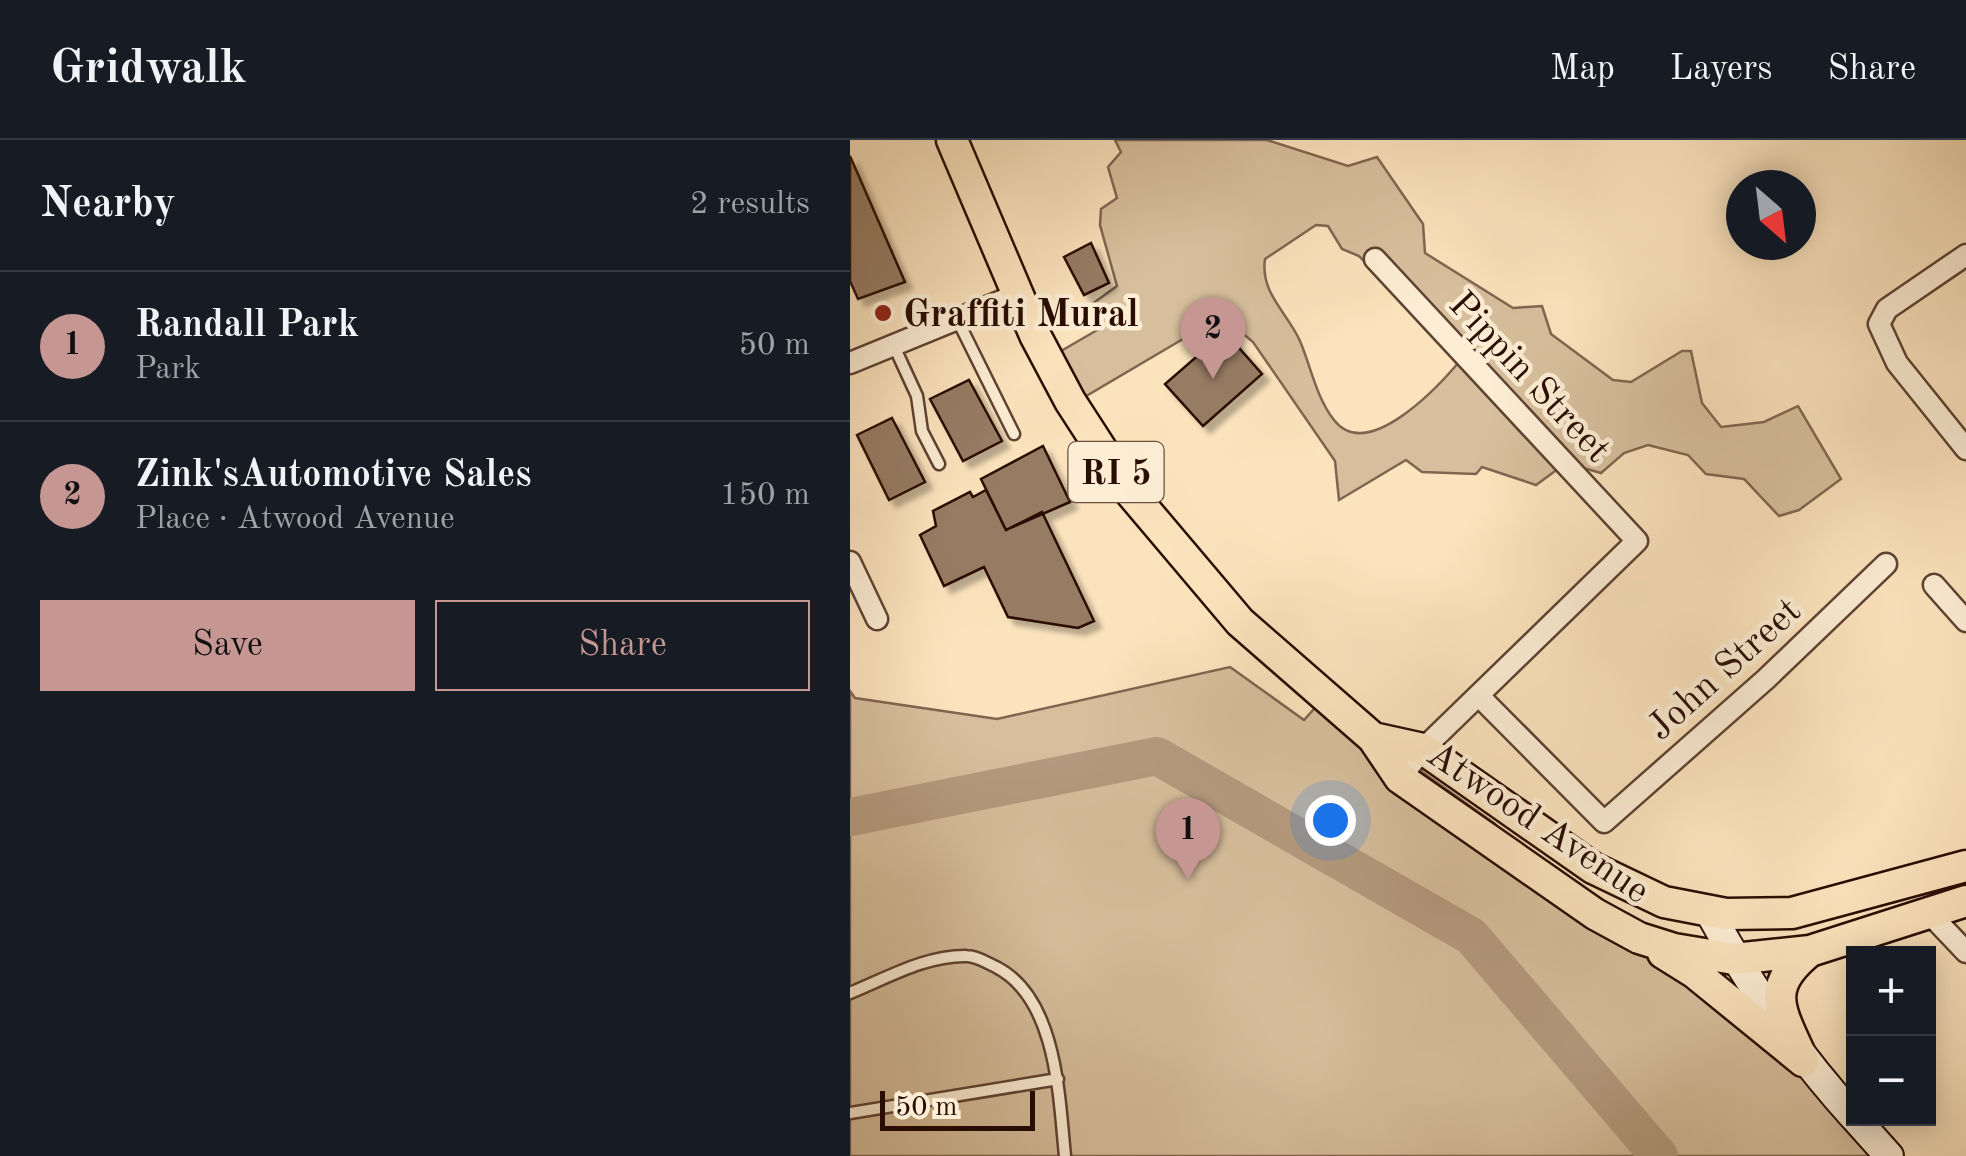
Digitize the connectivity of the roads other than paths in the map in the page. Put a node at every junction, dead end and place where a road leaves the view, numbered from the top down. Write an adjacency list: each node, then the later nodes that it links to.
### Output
1 (952, 140): 4 (main road, Atwood Avenue / RI 5)
2 (1966, 255): 9 (street)
3 (1375, 259): 16 (street, Pippin Street)
4 (1016, 296): 5 (street); 17 (main road, Atwood Avenue / RI 5)
5 (958, 319): 6 (street); 8 (lane)
6 (894, 345): 7 (street); 10 (lane)
7 (850, 363)
8 (1014, 434)
9 (1966, 449)
10 (940, 464)
11 (850, 562): 14 (street)
12 (1886, 564): 20 (street, John Street)
13 (1934, 585): 15 (street)
14 (877, 618)
15 (1966, 621)
16 (1480, 696): 18 (street); 20 (street, Atwood Avenue)
17 (1373, 738): 18 (main road, Atwood Avenue / RI 5); 19 (main road, Atwood Avenue / RI 5)
18 (1423, 750): 19 (street); 23 (main road, Atwood Avenue / RI 5)
19 (1400, 778): 25 (main road, Atwood Avenue / RI 5)
20 (1604, 822)
21 (1966, 866): 23 (main road, Atwood Avenue / RI 5)
22 (1966, 902): 24 (main road, Atwood Avenue / RI 5)
23 (1709, 911): 28 (street)
24 (1929, 912): 26 (main road, Atwood Avenue / RI 5); 27 (street)
25 (1639, 938): 28 (main road, Atwood Avenue / RI 5); 30 (main road)
26 (1810, 951): 28 (main road, Atwood Avenue / RI 5); 30 (main road)
27 (1966, 952)
28 (1734, 958): 30 (street)
29 (850, 993): 31 (lane)
30 (1803, 1061): 32 (street)
31 (1058, 1078): 33 (lane); 35 (lane)
32 (1846, 1109)
33 (850, 1113)
34 (1861, 1126): 36 (street)
35 (1065, 1156)
36 (1889, 1156)

